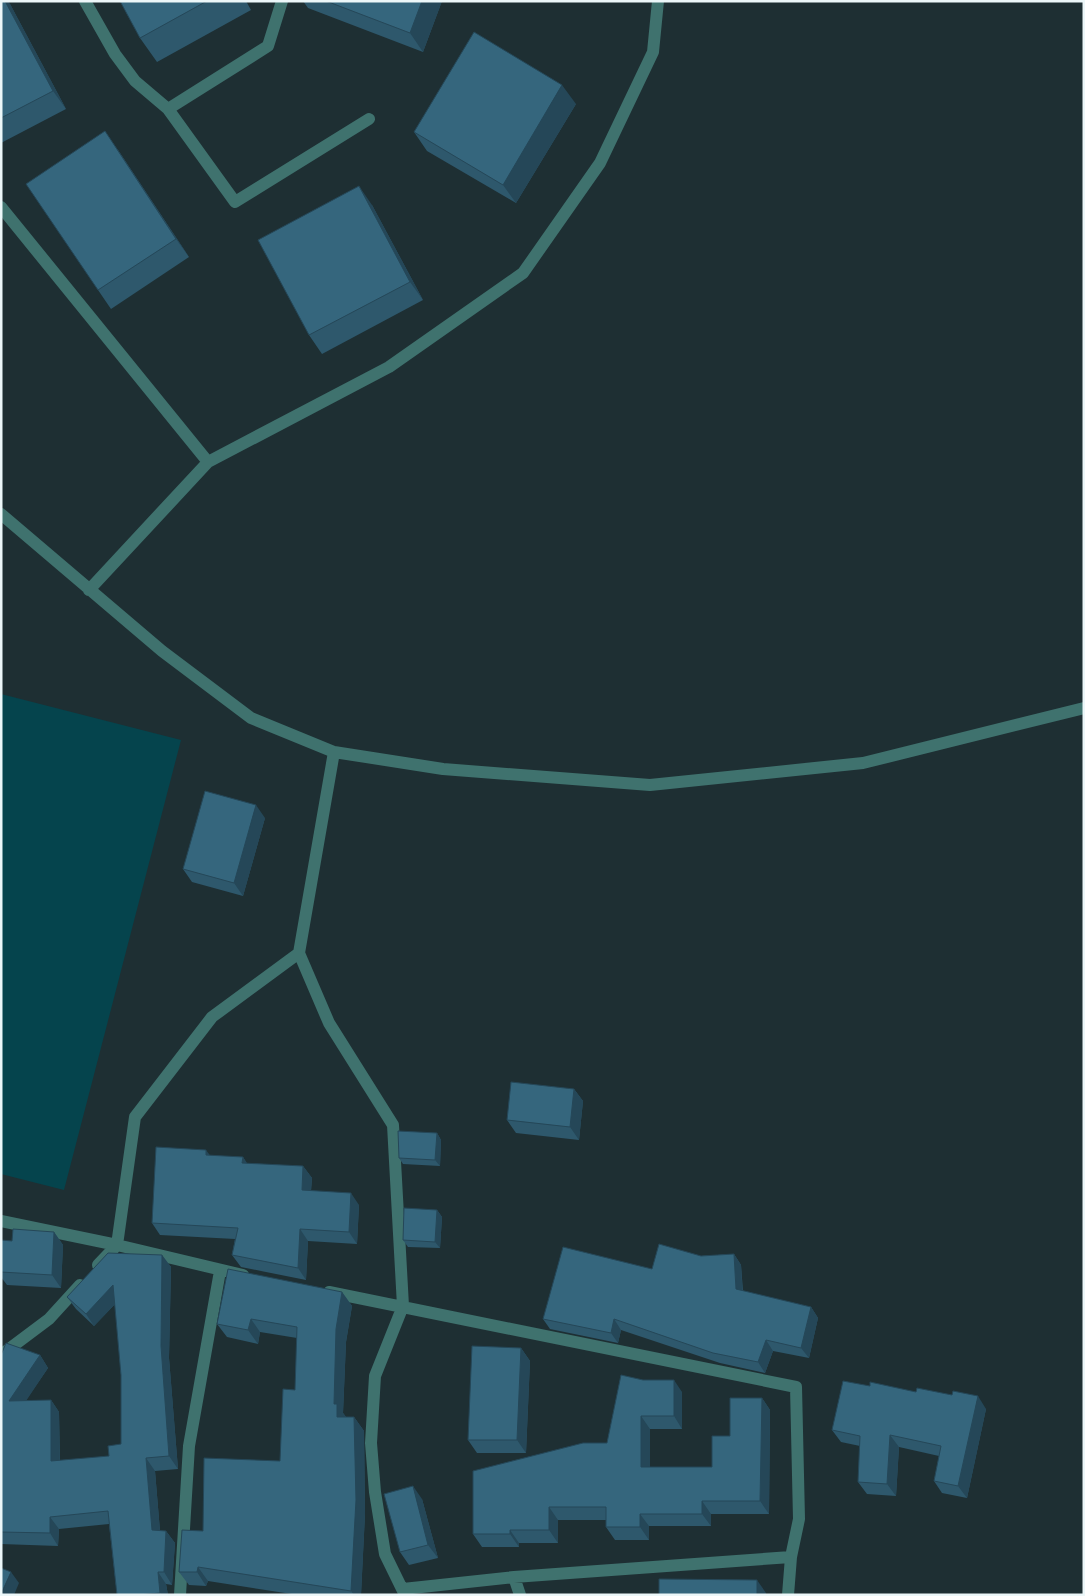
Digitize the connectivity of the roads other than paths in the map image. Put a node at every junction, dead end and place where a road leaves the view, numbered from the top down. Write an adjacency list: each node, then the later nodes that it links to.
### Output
1 (85, 1): 4 (street)
2 (282, 1): 4 (street)
3 (658, 1): 7 (street)
4 (168, 109): 5 (street)
5 (369, 119)
6 (1, 207): 7 (street)
7 (208, 462): 9 (street)
8 (1, 514): 9 (street)
9 (89, 590): 11 (street)
10 (1084, 708): 11 (street)
11 (334, 752): 12 (street)
12 (299, 953): 14 (street); 18 (street)
13 (1, 1221): 14 (street)
14 (117, 1245): 15 (street); 19 (street)
15 (220, 1271): 16 (street); 23 (street)
16 (259, 1278)
17 (316, 1289): 18 (street)
18 (403, 1306): 20 (street); 22 (street)
19 (1, 1355)
20 (791, 1557): 21 (street); 25 (street)
21 (514, 1577): 22 (street); 24 (street)
22 (404, 1592)
23 (180, 1595)
24 (520, 1595)
25 (788, 1595)

